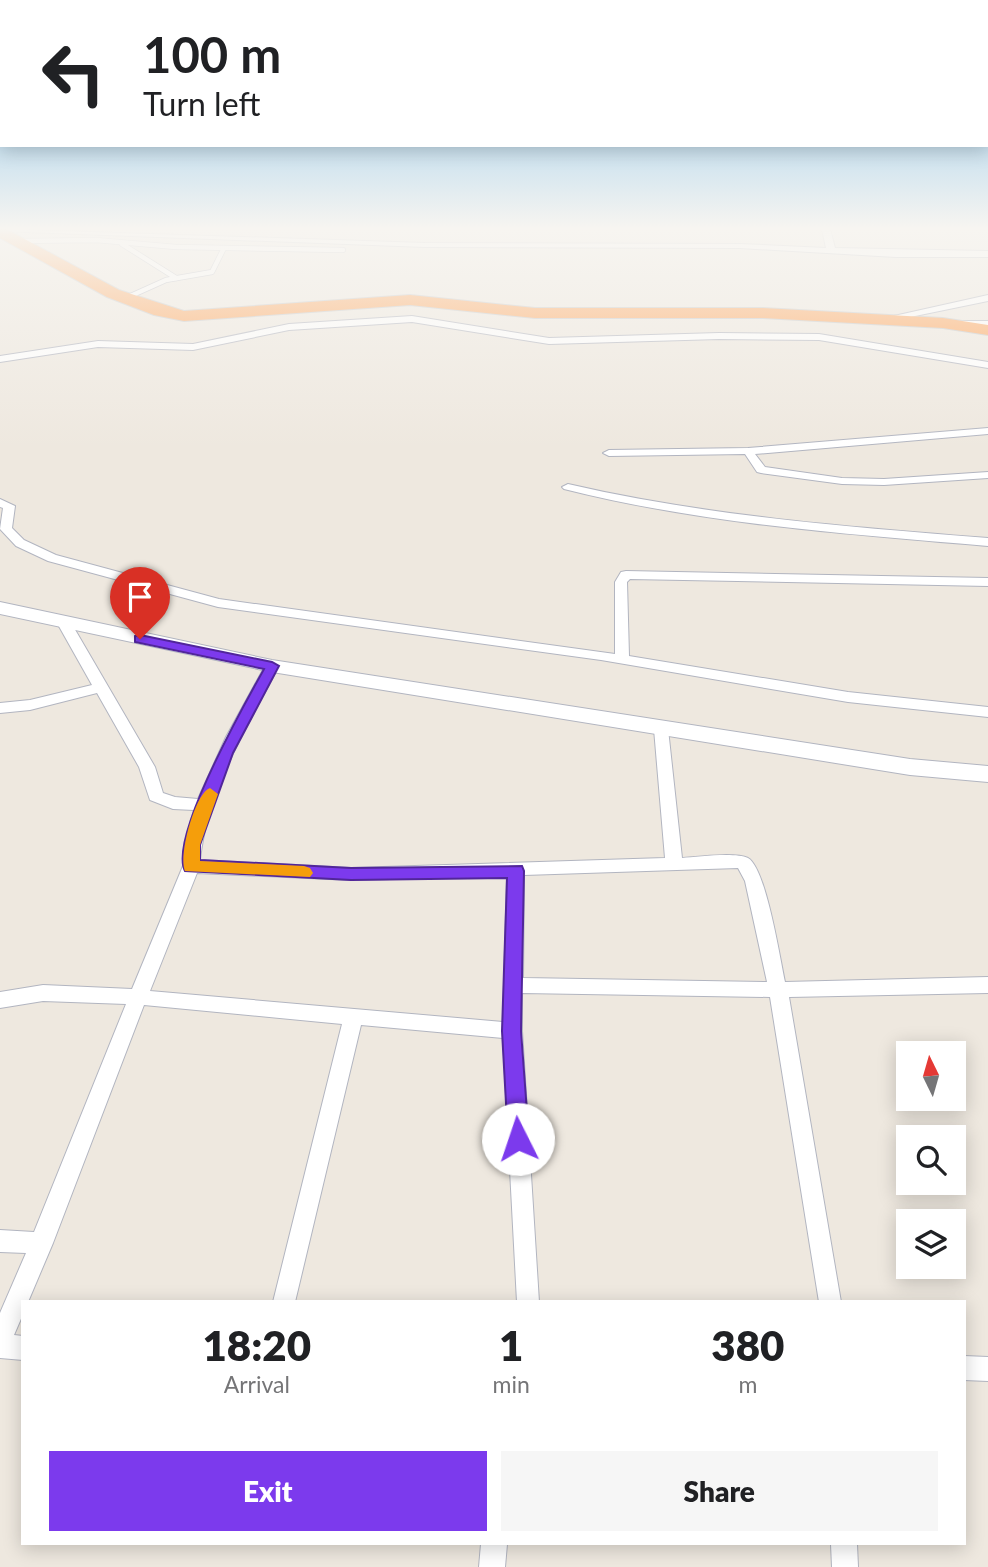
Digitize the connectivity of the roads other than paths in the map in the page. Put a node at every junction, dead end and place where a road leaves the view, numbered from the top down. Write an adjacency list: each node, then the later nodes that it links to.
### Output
1 (135, 302): 2 (highway)
2 (380, 302)
3 (432, 302): 5 (highway)
4 (968, 302): 5 (street)
5 (881, 320): 6 (highway)
6 (943, 323): 7 (street); 8 (highway)
7 (988, 324)
8 (988, 330)
9 (0, 359): 10 (street)
10 (988, 365)
11 (988, 431): 12 (street)
12 (748, 451): 13 (street); 14 (street)
13 (609, 453)
14 (988, 475)
15 (568, 487): 17 (street)
16 (0, 503): 21 (street)
17 (988, 542)
18 (988, 582): 21 (street)
19 (0, 608): 20 (street)
20 (63, 621): 22 (street); 23 (street)
21 (622, 660): 25 (street)
22 (272, 666): 26 (street); 28 (street)
23 (101, 687): 24 (street); 28 (street)
24 (0, 708)
25 (988, 712)
26 (661, 729): 27 (street); 29 (street)
27 (988, 774)
28 (206, 805): 30 (street)
29 (674, 863): 31 (street); 34 (street)
30 (191, 866): 31 (street); 35 (street)
31 (516, 871): 32 (street)
32 (513, 985): 34 (street); 38 (street)
33 (987, 987): 34 (street)
34 (780, 990): 43 (street)
35 (136, 997): 36 (street); 37 (street); 40 (street)
36 (0, 1000)
37 (353, 1017): 38 (street); 41 (street)
38 (512, 1031): 42 (street)
39 (0, 1241): 40 (street)
40 (42, 1243): 44 (street)
41 (284, 1300)
42 (528, 1300)
43 (830, 1300)
44 (0, 1340)
45 (0, 1346): 46 (street)
46 (21, 1348)
47 (966, 1368): 48 (street)
48 (988, 1369)
49 (494, 1545): 51 (street)
50 (844, 1545): 52 (street)
51 (492, 1567)
52 (845, 1567)

